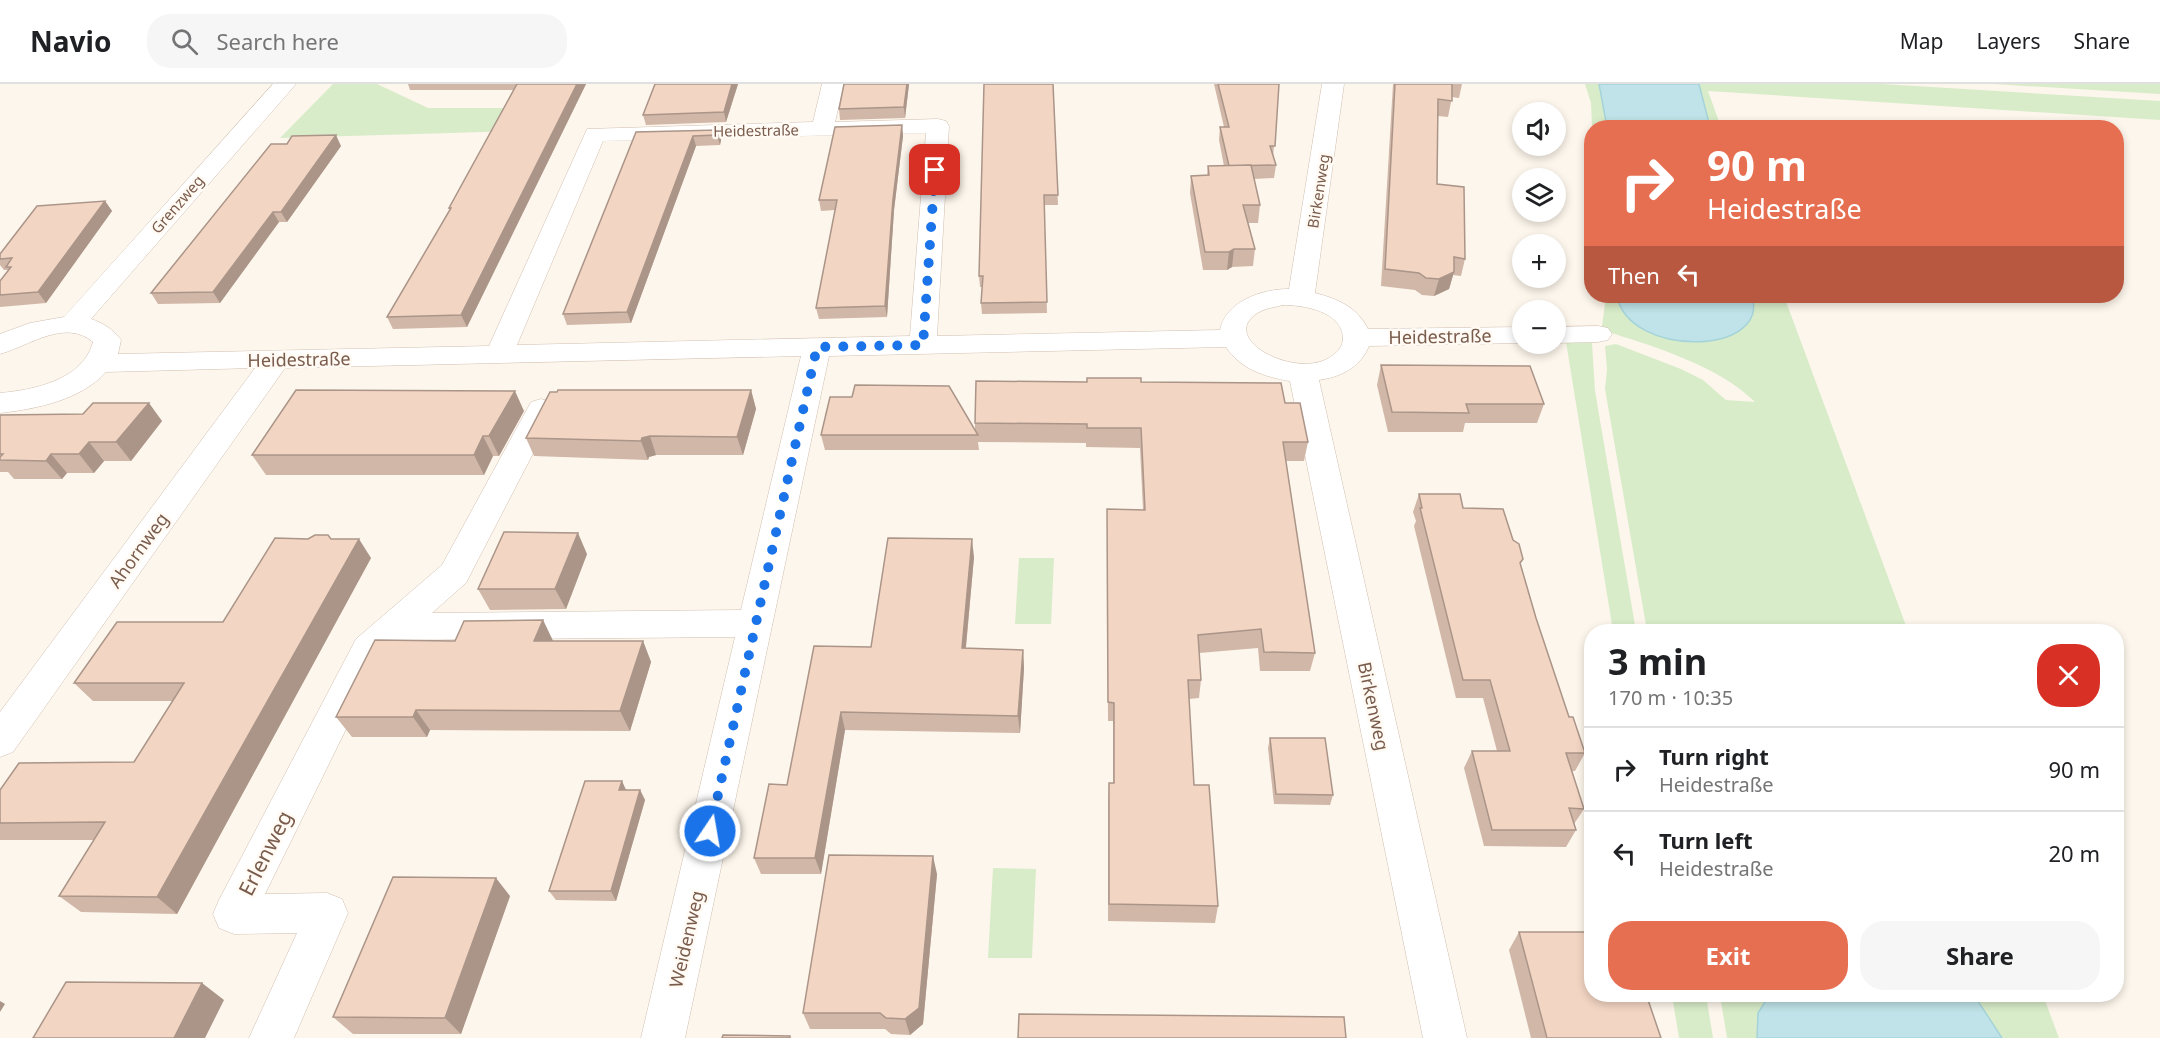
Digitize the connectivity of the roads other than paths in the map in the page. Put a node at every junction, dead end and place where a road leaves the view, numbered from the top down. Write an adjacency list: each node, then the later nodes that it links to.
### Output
1 (285, 84): 6 (street, Grenzweg)
2 (833, 84): 4 (street)
3 (1333, 84): 5 (street, Birkenweg)
4 (822, 129): 13 (street, Heidestraße); 15 (street, Heidestraße)
5 (1301, 298): 10 (street); 11 (street)
6 (70, 325): 12 (street); 17 (street)
7 (1598, 334): 9 (street)
8 (1512, 335): 11 (street, Heidestraße)
9 (1566, 335)
10 (1233, 338): 13 (street, Heidestraße); 18 (street)
11 (1358, 338): 18 (street)
12 (0, 345)
13 (923, 345): 14 (street, Heidestraße)
14 (817, 347): 15 (street, Heidestraße); 21 (street, Weidenweg)
15 (499, 354): 16 (street, Heidestraße)
16 (277, 359): 17 (street, Heidestraße); 23 (street, Ahornweg)
17 (99, 363): 19 (street)
18 (1303, 374): 26 (street, Birkenweg)
19 (0, 403)
20 (541, 409): 22 (street, Erlenweg)
21 (756, 623): 22 (street); 25 (street, Weidenweg)
22 (393, 627): 24 (street, Erlenweg)
23 (0, 741)
24 (272, 1038)
25 (663, 1038)
26 (1445, 1038)

